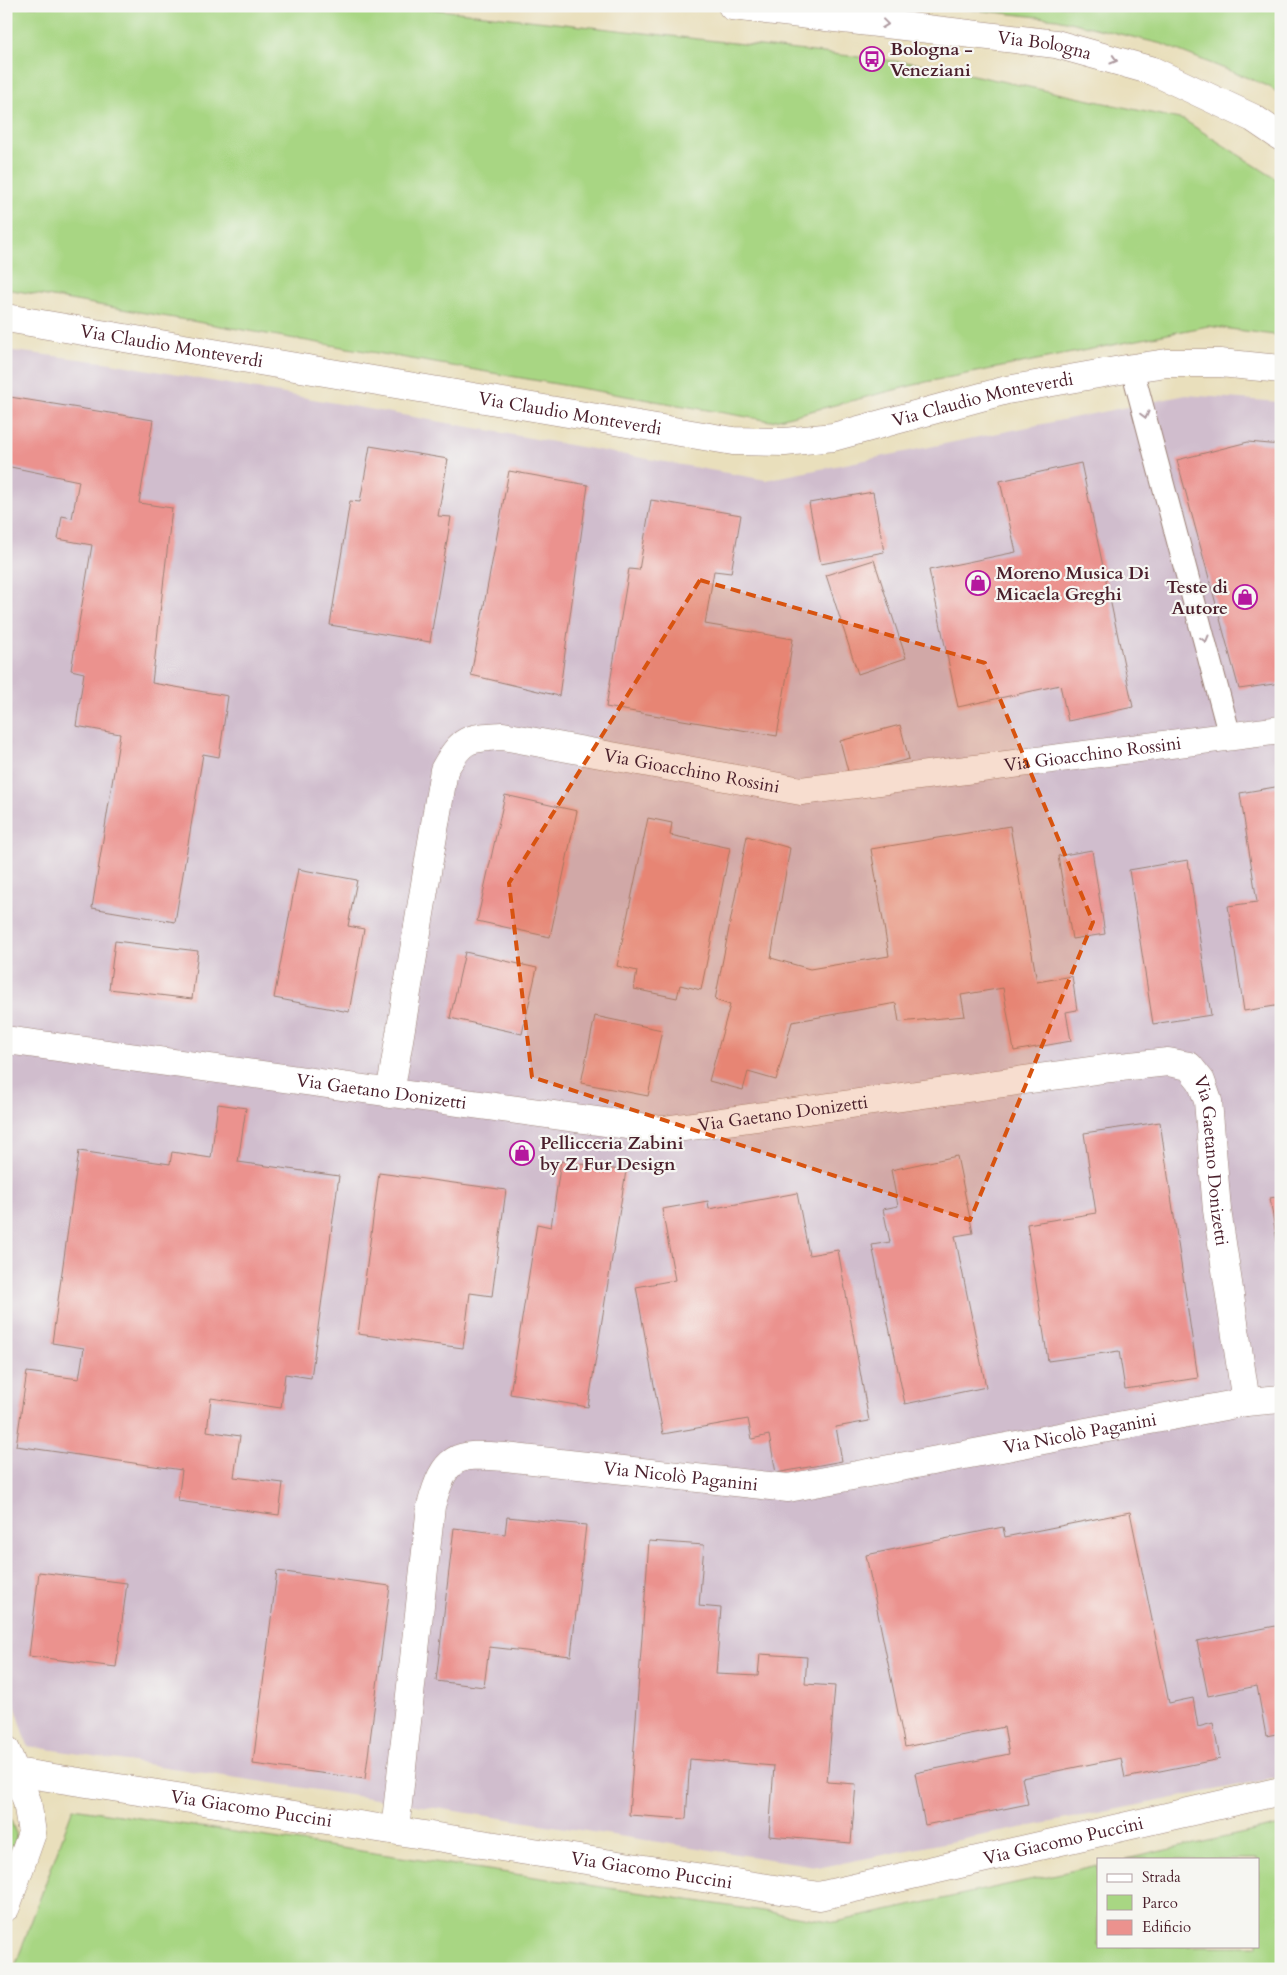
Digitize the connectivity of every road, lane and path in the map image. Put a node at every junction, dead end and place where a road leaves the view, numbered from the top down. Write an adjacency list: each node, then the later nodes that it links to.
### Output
1 (732, 6): 2 (street, Via Bologna, one-way to 2)
2 (1281, 137)
3 (6, 318): 4 (street, Via Claudio Monteverdi)
4 (1132, 368): 5 (street, Via Claudio Monteverdi); 7 (lane, one-way to 7)
5 (1281, 368)
6 (1281, 730): 7 (street, Via Gioacchino Rossini)
7 (1230, 737): 9 (street, Via Gioacchino Rossini)
8 (6, 1040): 9 (street, Via Gaetano Donizetti)
9 (390, 1094): 11 (street, Via Gaetano Donizetti)
10 (1281, 1399): 11 (street, Via Nicolò Paganini)
11 (1246, 1402): 14 (street, Via Nicolò Paganini)
12 (10, 1761): 14 (street, Via Giacomo Puccini); 15 (street)
13 (1281, 1791): 14 (street, Via Giacomo Puccini)
14 (395, 1830)
15 (6, 1907)

